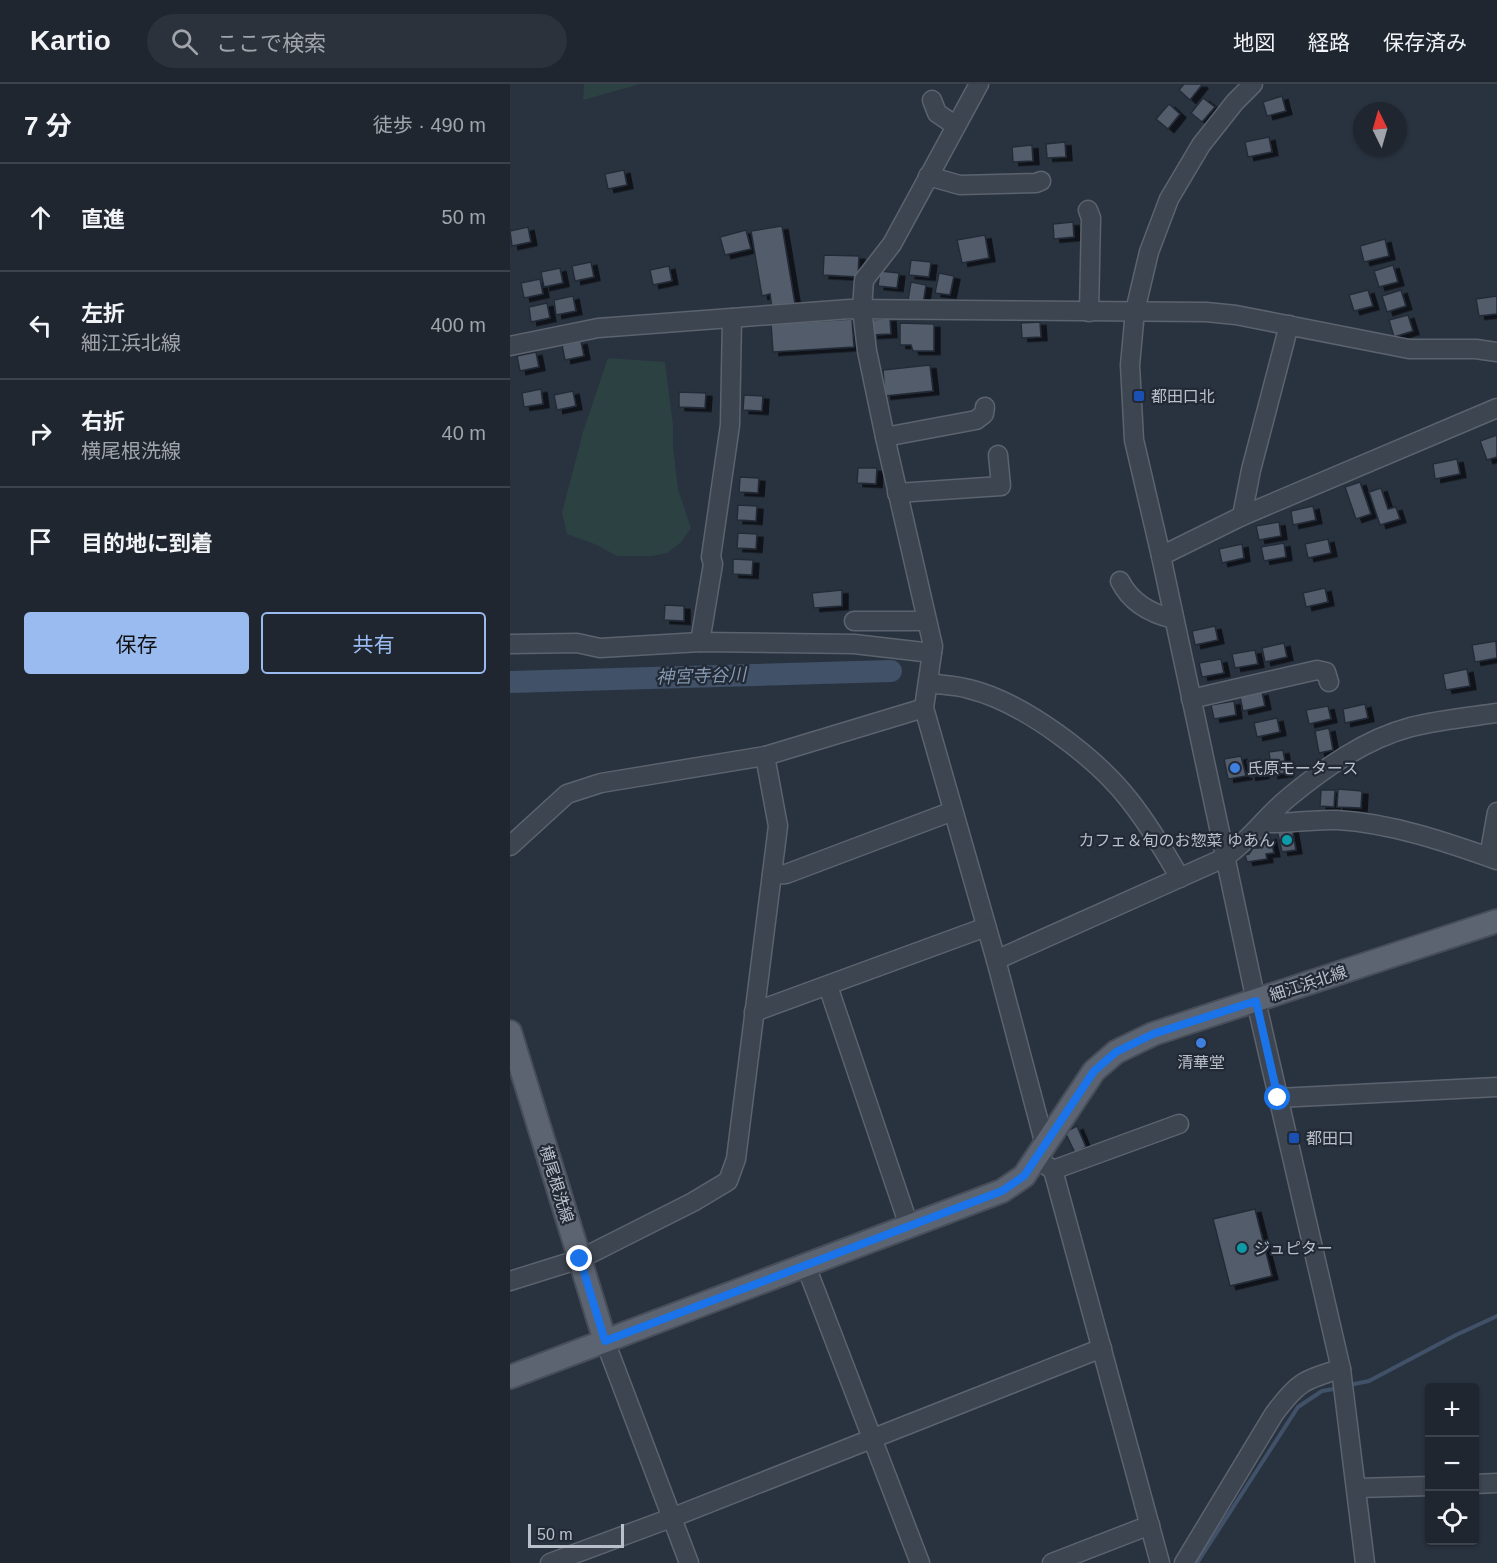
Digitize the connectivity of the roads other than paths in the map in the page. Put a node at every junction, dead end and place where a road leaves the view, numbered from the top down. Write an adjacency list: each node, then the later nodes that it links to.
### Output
1 (979, 84): 4 (street)
2 (1253, 84): 9 (street)
3 (932, 100): 4 (street)
4 (956, 126): 5 (street)
5 (928, 176): 6 (street); 8 (street)
6 (1041, 181)
7 (1088, 210): 10 (street)
8 (862, 309): 10 (street); 11 (street); 17 (street)
9 (1135, 311): 10 (street); 12 (street); 21 (street)
10 (1089, 312)
11 (732, 318): 13 (street); 26 (street)
12 (1289, 325): 14 (street); 20 (street)
13 (510, 346)
14 (1497, 352)
15 (985, 407): 17 (street)
16 (1497, 408): 20 (street)
17 (885, 437): 19 (street)
18 (998, 455): 19 (street)
19 (897, 493): 25 (street)
20 (1242, 516): 21 (street)
21 (1161, 556): 23 (street)
22 (1120, 581): 23 (street)
23 (1174, 619): 31 (street)
24 (854, 621): 25 (street)
25 (926, 621): 28 (street)
26 (700, 642): 27 (street); 28 (street)
27 (510, 644)
28 (932, 653): 30 (street)
29 (1329, 682): 31 (street)
30 (928, 683): 32 (street); 42 (street)
31 (1191, 699): 39 (street)
32 (924, 708): 34 (street); 35 (street)
33 (1497, 713): 37 (street)
34 (765, 756): 38 (street); 41 (street)
35 (953, 811): 41 (street); 44 (street)
36 (1497, 812): 40 (street)
37 (1263, 823): 39 (street); 40 (street)
38 (510, 846)
39 (1224, 858): 42 (street); 47 (street)
40 (1493, 858)
41 (772, 875): 48 (street)
42 (1180, 878): 45 (street)
43 (1497, 921): 47 (main road, 細江浜北線)
44 (986, 927): 45 (street); 46 (street)
45 (996, 960): 53 (street)
46 (828, 986): 48 (street); 54 (street)
47 (1256, 1001): 51 (street); 53 (main road, 細江浜北線)
48 (754, 1012): 55 (street)
49 (510, 1032): 55 (main road, 横尾根洗線)
50 (1497, 1087): 51 (street)
51 (1278, 1098): 60 (street)
52 (1179, 1124): 53 (street)
53 (1045, 1158): 54 (main road, 細江浜北線); 59 (street)
54 (909, 1226): 56 (main road, 細江浜北線)
55 (580, 1259): 57 (street); 58 (main road, 横尾根洗線)
56 (806, 1266): 58 (main road, 細江浜北線); 62 (street)
57 (510, 1281)
58 (605, 1341): 61 (main road); 67 (street)
59 (1102, 1348): 62 (street); 68 (street)
60 (1341, 1372): 66 (street); 74 (street)
61 (510, 1377)
62 (872, 1438): 67 (street); 71 (street)
63 (1497, 1483): 64 (street)
64 (1479, 1484)
65 (1425, 1486): 66 (street)
66 (1357, 1488): 75 (street)
67 (671, 1518): 69 (street); 70 (street)
68 (1150, 1525): 72 (street); 73 (street)
69 (550, 1563)
70 (689, 1563)
71 (920, 1563)
72 (1052, 1563)
73 (1160, 1563)
74 (1184, 1563)
75 (1365, 1563)

